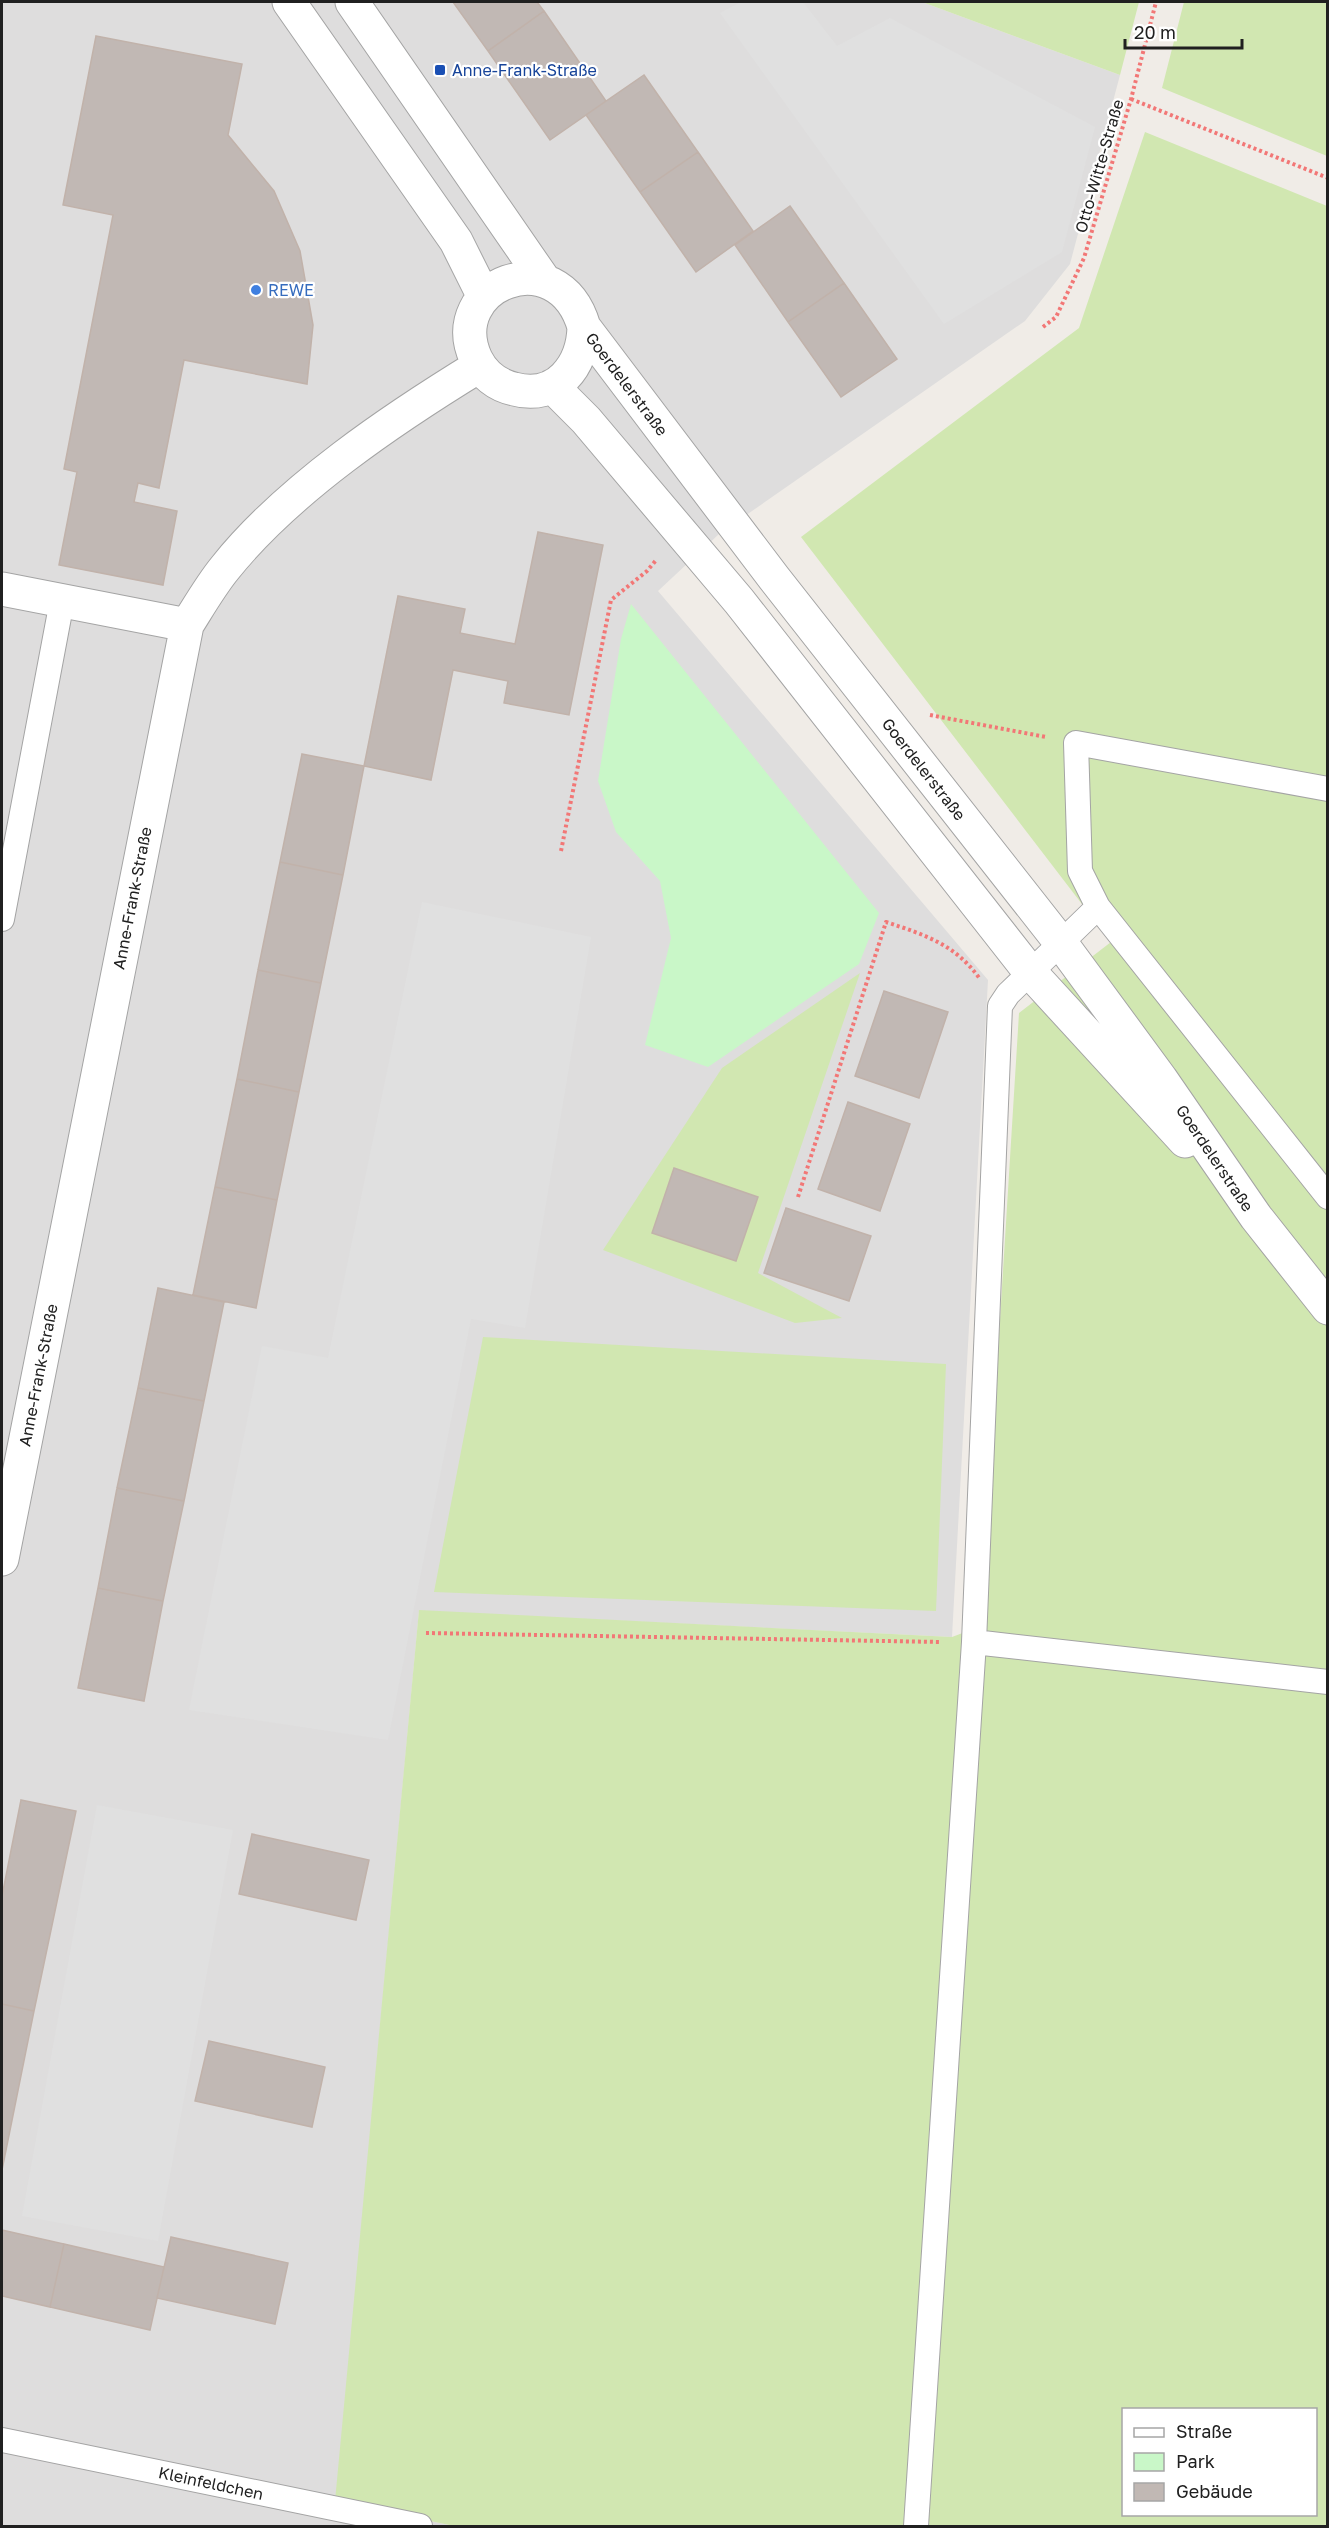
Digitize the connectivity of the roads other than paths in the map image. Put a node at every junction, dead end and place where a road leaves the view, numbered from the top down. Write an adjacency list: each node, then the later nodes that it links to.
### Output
1 (289, 2): 4 (street)
2 (352, 2): 3 (street, Goerdelerstraße)
3 (544, 280): 4 (street); 5 (street, Goerdelerstraße)
4 (484, 297): 6 (street)
5 (584, 327): 7 (street, Goerdelerstraße); 14 (street, Goerdelerstraße)
6 (479, 366): 7 (street); 10 (street, Anne-Frank-Straße)
7 (552, 386): 15 (street, Goerdelerstraße)
8 (2, 589): 9 (street)
9 (62, 601): 10 (street); 13 (lane)
10 (187, 625): 19 (street, Anne-Frank-Straße)
11 (1328, 789): 12 (lane)
12 (1098, 907): 14 (lane); 16 (lane)
13 (2, 919)
14 (1061, 943): 15 (lane); 17 (street, Goerdelerstraße)
15 (1030, 972): 17 (street, Goerdelerstraße); 20 (lane)
16 (1328, 1197)
17 (1256, 1217): 18 (street, Goerdelerstraße)
18 (1328, 1308)
19 (2, 1553)
20 (974, 1642): 21 (lane); 24 (lane)
21 (1328, 1682)
22 (2, 2440): 23 (lane, Kleinfeldchen)
23 (420, 2526)
24 (916, 2526)

